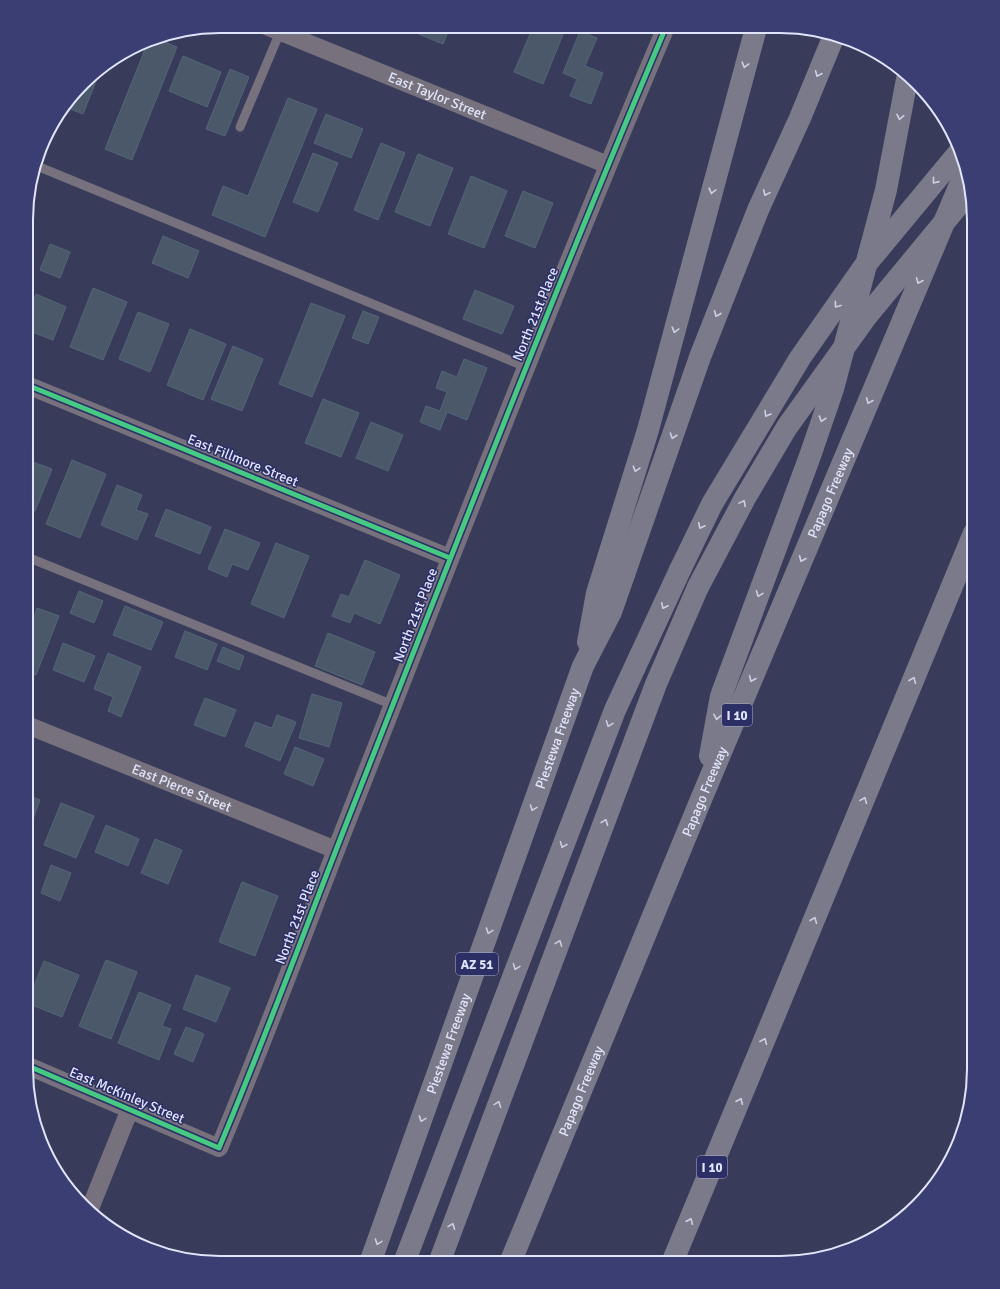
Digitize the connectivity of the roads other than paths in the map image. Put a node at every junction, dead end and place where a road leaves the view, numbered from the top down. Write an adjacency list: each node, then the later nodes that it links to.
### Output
1 (272, 33): 7 (lane)
2 (283, 33): 9 (street, East Taylor Street)
3 (663, 33): 9 (street, North 21st Place)
4 (755, 33): 18 (highway, one-way to 18)
5 (833, 40): 18 (highway, one-way to 18)
6 (906, 82): 21 (highway, one-way to 21)
7 (240, 127)
8 (956, 156): 28 (highway, one-way to 28, bridge)
9 (608, 165): 13 (street, North 21st Place)
10 (40, 167): 13 (lane)
11 (962, 179): 21 (highway, Papago Freeway / I 10, one-way to 21)
12 (965, 198): 29 (highway, one-way to 12, bridge)
13 (526, 367): 16 (street, North 21st Place)
14 (33, 387): 16 (street, East Fillmore Street)
15 (967, 551): 31 (highway, I 10, one-way to 15)
16 (450, 558): 19 (street, North 21st Place)
17 (33, 559): 19 (lane)
18 (583, 666): 27 (highway, Piestewa Freeway / AZ 51, one-way to 27)
19 (393, 705): 22 (street, North 21st Place)
20 (33, 727): 22 (street, East Pierce Street)
21 (702, 797): 30 (highway, Papago Freeway / I 10)
22 (336, 850): 25 (street, North 21st Place)
23 (33, 1068): 24 (street, East McKinley Street)
24 (130, 1109): 25 (street, East McKinley Street); 26 (street)
25 (219, 1148)
26 (92, 1205)
27 (372, 1256)
28 (407, 1256)
29 (442, 1256)
30 (513, 1256)
31 (676, 1256)

